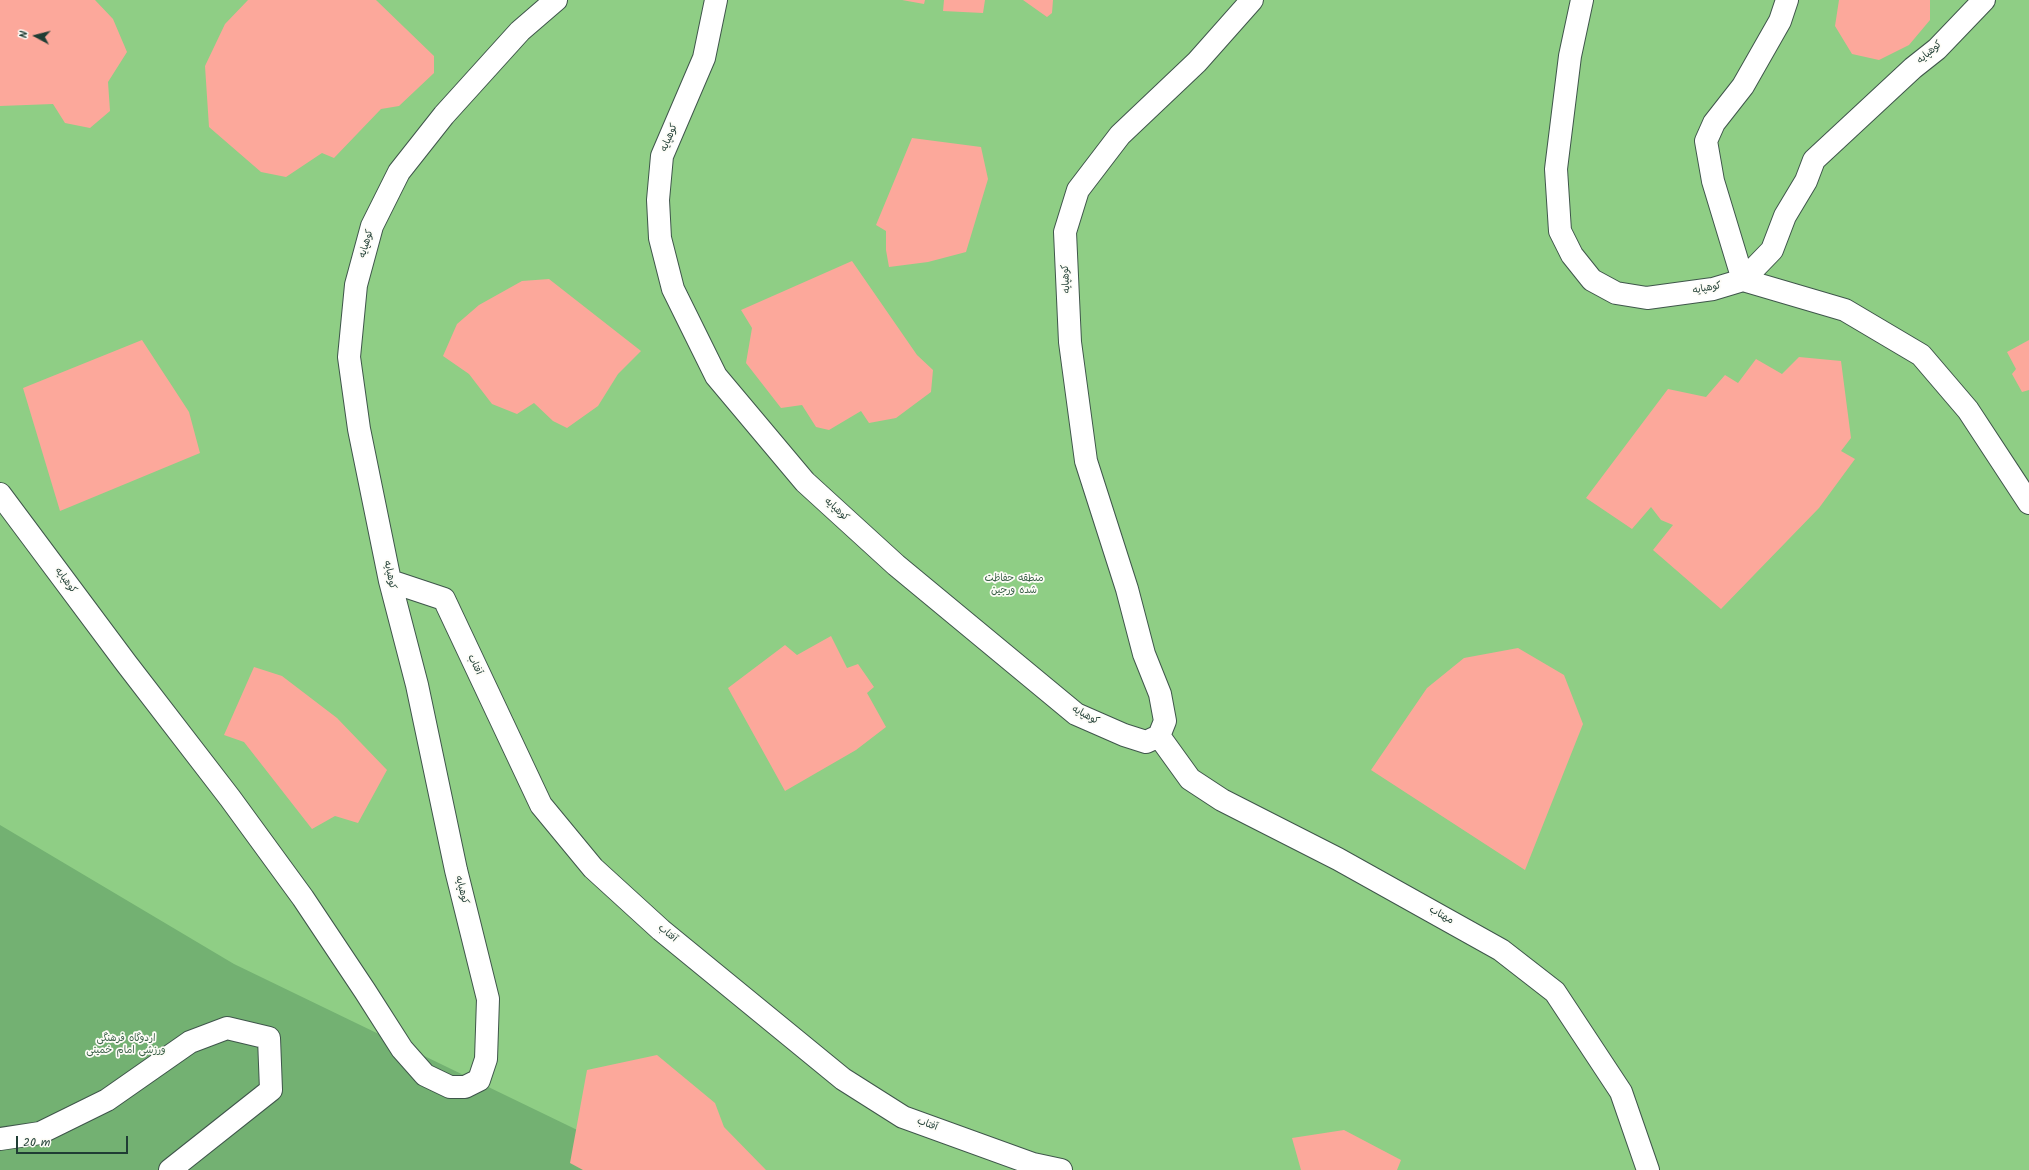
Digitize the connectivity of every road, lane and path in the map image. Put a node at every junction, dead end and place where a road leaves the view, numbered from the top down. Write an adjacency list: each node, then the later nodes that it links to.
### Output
1 (556, 0): 10 (street, کوهپایه)
2 (716, 0): 11 (street, کوهپایه)
3 (1252, 0): 11 (street, کوهپایه)
4 (1582, 0): 7 (street, کوهپایه)
5 (1787, 0): 7 (street)
6 (1984, 0): 7 (street, کوهپایه)
7 (1743, 280): 9 (street)
8 (0, 494): 10 (street, کوهپایه)
9 (2029, 503)
10 (390, 581): 14 (street, آفتاب)
11 (1159, 736): 15 (street, مهتاب)
12 (0, 1139): 13 (street)
13 (170, 1170)
14 (1061, 1170)
15 (1648, 1170)

